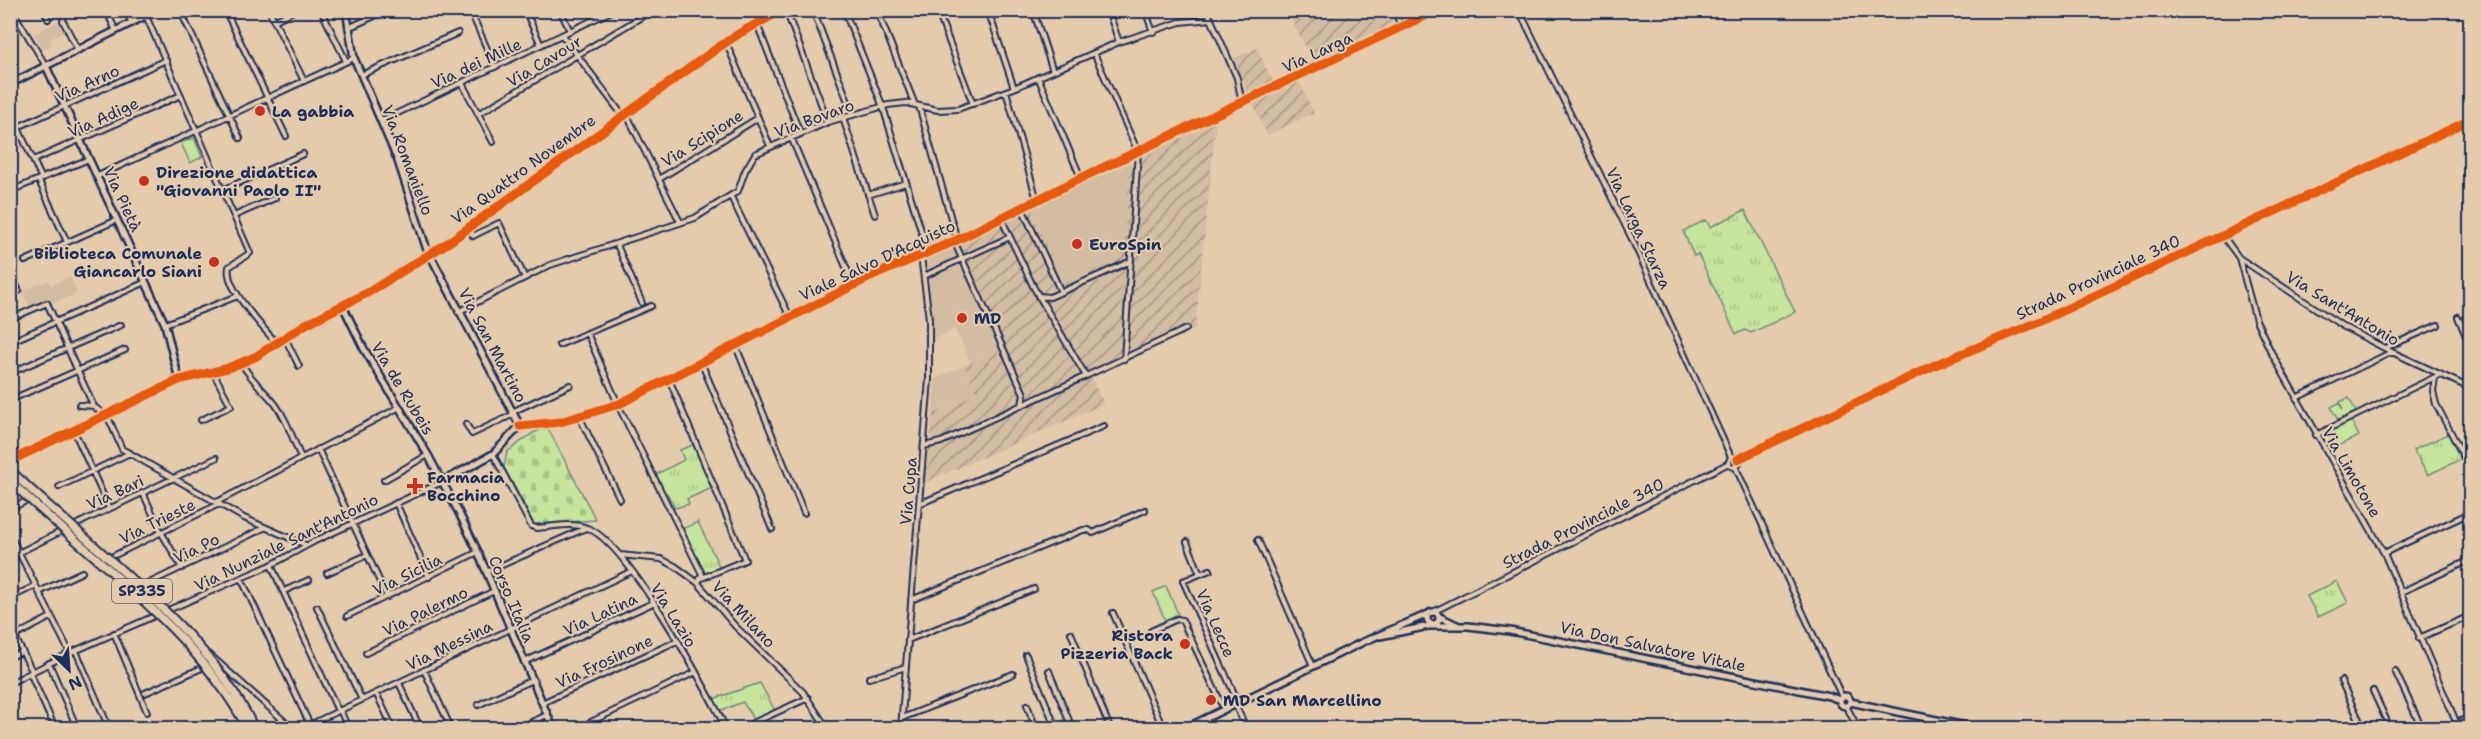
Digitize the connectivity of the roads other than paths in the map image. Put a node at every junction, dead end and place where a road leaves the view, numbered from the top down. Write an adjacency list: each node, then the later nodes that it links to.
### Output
1 (12, 10): 55 (street)
2 (44, 10): 34 (street)
3 (65, 10): 49 (street)
4 (106, 10): 41 (street)
5 (126, 10): 37 (street)
6 (157, 10): 33 (street)
7 (180, 10): 74 (street)
8 (225, 10): 66 (street)
9 (269, 10): 36 (street)
10 (295, 10): 36 (street)
11 (321, 10): 54 (street)
12 (346, 10): 39 (street, Via Romaniello)
13 (388, 10): 39 (street)
14 (470, 10): 56 (street)
15 (525, 10): 48 (street)
16 (560, 10): 42 (street)
17 (614, 10): 42 (street, Via dei Mille)
18 (653, 10): 51 (street, Via Cavour)
19 (784, 10): 32 (street, Via Quattro Novembre); 81 (street)
20 (813, 10): 76 (street)
21 (844, 10): 71 (street)
22 (877, 10): 70 (street)
23 (937, 10): 68 (street)
24 (988, 10): 63 (street)
25 (1033, 10): 57 (street)
26 (1108, 10): 47 (street)
27 (1145, 10): 43 (street)
28 (1207, 10): 35 (street)
29 (1394, 10): 40 (street)
30 (1437, 10): 40 (street, Via Larga)
31 (1519, 10): 197 (street, Via Larga Starza)
32 (770, 13): 38 (street, Via Quattro Novembre)
33 (146, 16): 37 (street); 53 (street)
34 (48, 19)
35 (1211, 19): 43 (street, Via Bovaro); 67 (street)
36 (274, 21): 60 (street)
37 (132, 24): 41 (street)
38 (757, 24): 46 (street, Via Quattro Novembre); 84 (street)
39 (348, 28): 52 (street, Via Romaniello)
40 (1402, 28): 67 (street, Via Larga)
41 (116, 31): 49 (street)
42 (570, 32): 45 (street, Via dei Mille)
43 (1153, 32): 47 (street, Via Bovaro)
44 (458, 33): 58 (street)
45 (562, 35): 48 (street, Via dei Mille); 51 (street)
46 (726, 42): 75 (street, Via Quattro Novembre); 77 (street)
47 (1119, 42): 50 (street, Via Bovaro)
48 (541, 45): 56 (street, Via dei Mille)
49 (78, 50): 55 (street)
50 (1094, 53): 57 (street, Via Bovaro); 91 (street)
51 (577, 55): 73 (street, Via Cavour); 75 (street)
52 (354, 58): 54 (street); 58 (street, Via Romaniello)
53 (166, 60): 65 (street); 69 (street, Via Arno)
54 (346, 62): 60 (street)
55 (46, 66): 61 (street); 69 (street, Via Pietà)
56 (495, 67): 62 (street, Via dei Mille)
57 (1053, 71): 59 (street, Via Bovaro)
58 (361, 75): 80 (street, Via Romaniello)
59 (1038, 77): 63 (street, Via Bovaro); 96 (street)
60 (304, 81): 66 (street)
61 (11, 82)
62 (462, 83): 73 (street); 80 (street, Via dei Mille)
63 (1014, 88): 64 (street, Via Bovaro)
64 (1006, 91): 68 (street, Via Bovaro); 105 (street)
65 (181, 95): 83 (street); 88 (street, Via Adige)
66 (267, 98): 74 (street); 85 (street)
67 (1242, 103): 91 (street, Viale Salvo D'Acquisto)
68 (973, 104): 70 (street, Via Bovaro)
69 (65, 105): 82 (street, Via Arno); 88 (street, Via Pietà)
70 (917, 106): 71 (street, Via Bovaro); 115 (street)
71 (883, 107): 76 (street, Via Bovaro); 99 (street)
72 (10, 111): 82 (street)
73 (478, 114): 89 (street)
74 (229, 115): 83 (street); 87 (street)
75 (624, 115): 97 (street); 112 (street, Via Quattro Novembre)
76 (853, 115): 78 (street, Via Bovaro)
77 (758, 118): 90 (street); 97 (street, Via Scipione)
78 (843, 118): 81 (street, Via Bovaro); 102 (street)
79 (2470, 120): 113 (street, Strada Provinciale 340)
80 (380, 122): 119 (street, Via Romaniello)
81 (828, 122): 84 (street, Via Bovaro)
82 (18, 127): 94 (street)
83 (196, 130): 95 (street); 100 (street)
84 (800, 133): 86 (street, Via Bovaro)
85 (286, 136)
86 (791, 137): 90 (street, Via Bovaro); 129 (street)
87 (240, 138)
88 (81, 140): 93 (street, Via Pietà); 94 (street, Via Adige)
89 (493, 142)
90 (770, 147): 103 (street, Via Bovaro)
91 (1138, 152): 96 (street, Viale Salvo D'Acquisto); 124 (street)
92 (303, 153): 100 (street)
93 (90, 158): 95 (street, Via Pietà); 98 (street)
94 (34, 160): 98 (street)
95 (98, 176): 110 (street, Via Pietà)
96 (1081, 178): 105 (street, Viale Salvo D'Acquisto)
97 (659, 179): 111 (street)
98 (40, 180): 101 (street); 116 (street)
99 (906, 183): 102 (street); 118 (street)
100 (223, 190): 108 (street)
101 (10, 191)
102 (868, 195): 107 (street)
103 (731, 196): 111 (street, Via Bovaro); 140 (street)
104 (275, 198): 108 (street)
105 (1037, 200): 106 (street, Viale Salvo D'Acquisto)
106 (1022, 208): 109 (street, Viale Salvo D'Acquisto); 131 (street)
107 (874, 215)
108 (234, 216): 132 (street)
109 (1001, 218): 114 (street); 115 (street, Viale Salvo D'Acquisto)
110 (118, 220): 116 (street); 128 (street, Via Pietà)
111 (680, 222): 117 (street, Via Bovaro)
112 (469, 227): 119 (street, Via Quattro Novembre); 127 (street)
113 (2223, 236): 121 (street, Via Limotone); 198 (street, Strada Provinciale 340)
114 (1010, 237): 122 (street); 133 (street)
115 (955, 241): 118 (street, Viale Salvo D'Acquisto); 122 (street)
116 (67, 242): 123 (street)
117 (617, 245): 127 (street, Via Bovaro); 135 (street)
118 (928, 253): 120 (street, Viale Salvo D'Acquisto)
119 (430, 254): 136 (street, Via Quattro Novembre); 139 (street, Via San Martino)
120 (921, 256): 126 (street, Via Cupa); 129 (street, Viale Salvo D'Acquisto)
121 (2239, 258): 156 (street, Via Sant'Antonio); 173 (street, Via Limotone)
122 (962, 259): 126 (street); 172 (street)
123 (25, 261)
124 (1131, 261): 131 (street); 159 (street)
125 (10, 272): 130 (street)
126 (924, 276): 190 (street, Via Cupa)
127 (525, 278): 139 (street, Via Bovaro)
128 (146, 282): 143 (street); 144 (street, Via Pietà)
129 (854, 286): 140 (street, Viale Salvo D'Acquisto)
130 (19, 291)
131 (1061, 292): 134 (street)
132 (238, 296): 144 (street); 151 (street)
133 (1038, 296): 134 (street); 138 (street)
134 (1050, 297): 138 (street)
135 (642, 303)
136 (343, 306): 149 (street, Via Quattro Novembre); 180 (street, Via de Rubeis)
137 (651, 306): 148 (street)
138 (1045, 308): 166 (street)
139 (458, 312): 181 (street, Via San Martino)
140 (790, 317): 152 (street, Viale Salvo D'Acquisto)
141 (2458, 317): 154 (street)
142 (10, 319): 143 (street)
143 (56, 321): 150 (street); 155 (street)
144 (165, 324): 169 (street, Via Pietà)
145 (121, 325): 155 (street)
146 (2438, 325): 156 (street)
147 (1186, 329): 159 (street)
148 (587, 333): 153 (street); 176 (street)
149 (285, 338): 151 (street, Via Quattro Novembre); 162 (street)
150 (10, 342)
151 (277, 344): 161 (street, Via Quattro Novembre)
152 (735, 344): 160 (street, Viale Salvo D'Acquisto); 220 (street)
153 (559, 345)
154 (2470, 346)
155 (67, 348): 163 (street); 165 (street)
156 (2385, 348): 158 (street, Via Sant'Antonio)
157 (125, 350): 163 (street)
158 (2392, 352): 167 (street, Via Sant'Antonio); 173 (street)
159 (1124, 358): 166 (street)
160 (701, 362): 168 (street, Viale Salvo D'Acquisto); 226 (street)
161 (241, 363): 164 (street, Via Quattro Novembre); 196 (street)
162 (299, 366)
163 (78, 371): 175 (street); 179 (street)
164 (213, 372): 169 (street, Via Quattro Novembre); 184 (street)
165 (10, 373)
166 (1086, 376): 174 (street)
167 (2437, 376): 171 (street, Via Sant'Antonio); 189 (street); 202 (street)
168 (669, 379): 176 (street, Viale Salvo D'Acquisto); 249 (street)
169 (179, 380): 182 (street)
170 (570, 385): 181 (street)
171 (2470, 388)
172 (1024, 394): 174 (street); 178 (street)
173 (2296, 398): 189 (street, Via Limotone)
174 (1036, 399): 178 (street)
175 (10, 400)
176 (619, 404): 183 (street, Viale Salvo D'Acquisto); 249 (street)
177 (79, 405): 179 (street)
178 (1022, 405): 190 (street)
179 (94, 407): 182 (street)
180 (398, 408): 191 (street, Via Trieste); 194 (street, Via de Rubeis)
181 (513, 413): 185 (street); 186 (street, Via San Martino)
182 (107, 415): 188 (street); 192 (street)
183 (580, 418): 186 (street, Viale Salvo D'Acquisto); 213 (street)
184 (201, 420)
185 (466, 424)
186 (520, 426): 193 (street, Via San Martino)
187 (1104, 426): 216 (street)
188 (74, 431): 199 (street); 204 (street)
189 (2316, 435): 234 (street, Via Limotone)
190 (924, 446): 216 (street, Via Cupa)
191 (318, 449): 196 (street, Via Trieste); 222 (street)
192 (130, 453): 204 (street); 206 (street)
193 (493, 454): 209 (street, Via San Martino); 224 (street)
194 (428, 455): 207 (street); 209 (street, Via de Rubeis)
195 (216, 458): 206 (street, Via Bari)
196 (301, 458): 214 (street, Via Trieste)
197 (1731, 458): 198 (street); 200 (street)
198 (1738, 459): 201 (street)
199 (10, 461)
200 (1729, 463): 201 (street); 267 (street, Strada Provinciale 340)
201 (1735, 466): 309 (street)
202 (2470, 469)
203 (10, 470): 329 (highway, SP335, bridge)
204 (92, 471): 210 (street); 217 (street)
205 (10, 476): 212 (street)
206 (174, 478): 211 (street, Via Bari); 214 (street)
207 (384, 480)
208 (10, 481): 328 (highway, SP335, bridge)
209 (442, 482): 215 (street, Via Nunziale Sant'Antonio); 232 (street, Corso Italia)
210 (59, 487)
211 (143, 493): 217 (street, Via Bari); 227 (street)
212 (33, 497): 218 (street); 225 (street)
213 (620, 499)
214 (218, 503): 223 (street); 227 (street, Via Trieste)
215 (396, 503): 222 (street, Via Nunziale Sant'Antonio); 248 (street)
216 (919, 504): 262 (street, Via Cupa)
217 (110, 508): 225 (street, Via Bari)
218 (10, 509)
219 (1145, 510): 262 (street)
220 (804, 513)
221 (2470, 513): 234 (street)
222 (354, 523): 231 (street, Via Nunziale Sant'Antonio); 235 (street)
223 (264, 528): 231 (street); 241 (street, Via Po)
224 (586, 528): 236 (street, Via Lazio); 246 (street)
225 (67, 529): 233 (street, Via Bari); 238 (street)
226 (772, 529)
227 (161, 532): 238 (street, Via Trieste); 241 (street)
228 (10, 535): 233 (street)
229 (1258, 540): 293 (street)
230 (1187, 542): 247 (street)
231 (306, 546): 240 (street, Via Nunziale Sant'Antonio)
232 (478, 552): 246 (street, Corso Italia); 248 (street, Via Sicilia)
233 (19, 553): 237 (street, Via Bari); 253 (street)
234 (2385, 553): 259 (street, Via Limotone)
235 (366, 555): 245 (street); 260 (street)
236 (619, 555): 243 (street, Via Lazio); 252 (street, Via Milano)
237 (10, 557)
238 (105, 560): 254 (street)
239 (2470, 560): 259 (street)
240 (272, 565): 250 (street, Via Nunziale Sant'Antonio); 256 (street)
241 (182, 568): 254 (street, Via Po)
242 (1210, 570): 247 (street, Via Lecce)
243 (632, 571): 263 (street, Via Lazio); 274 (street, Via Messina)
244 (82, 572): 258 (street)
245 (327, 573)
246 (485, 573): 257 (street, Corso Italia)
247 (1200, 574): 312 (street, Via Lecce)
248 (429, 577): 260 (street, Via Sicilia)
249 (702, 578): 252 (street)
250 (241, 579): 265 (street, Via Nunziale Sant'Antonio); 323 (street)
251 (309, 580): 256 (street)
252 (698, 584): 308 (street, Via Milano)
253 (35, 586): 258 (street); 261 (street)
254 (138, 588): 265 (street)
255 (1034, 589): 281 (street)
256 (284, 591): 317 (street)
257 (494, 591): 274 (street, Corso Italia); 286 (street, Via Palermo)
258 (39, 592): 270 (street)
259 (2401, 592): 280 (street, Via Limotone)
260 (387, 597): 268 (street, Via Sicilia)
261 (10, 598)
262 (911, 600): 281 (street, Via Cupa)
263 (653, 603): 282 (street, Via Lazio); 290 (street, Via Latina)
264 (317, 607): 310 (street)
265 (165, 612): 276 (street, Via Nunziale Sant'Antonio); 289 (street)
266 (1113, 613): 347 (street)
267 (1435, 614): 271 (street); 271 (street); 272 (street, Via Don Salvatore Vitale); 279 (street, Via Don Salvatore Vitale)
268 (347, 616)
269 (2470, 616): 280 (street)
270 (51, 617): 278 (street); 285 (street)
271 (1434, 625): 272 (street, Via Don Salvatore Vitale); 279 (street, Via Don Salvatore Vitale)
272 (1458, 626): 309 (street, Via Don Salvatore Vitale)
273 (10, 627): 278 (street)
274 (510, 629): 290 (street, Corso Italia); 294 (street, Via Messina)
275 (1151, 631): 316 (street)
276 (114, 633): 283 (street, Via Nunziale Sant'Antonio); 318 (street)
277 (1071, 633): 346 (street)
278 (15, 636): 284 (street)
279 (1380, 636): 293 (street, Via Don Salvatore Vitale)
280 (2419, 638): 322 (street, Via Limotone)
281 (908, 640): 292 (street, Via Cupa)
282 (677, 641): 298 (street, Via Lazio); 311 (street, Via Frosinone)
283 (76, 651): 285 (street, Via Nunziale Sant'Antonio); 327 (street)
284 (22, 652): 288 (street); 297 (street)
285 (70, 653): 291 (street, Via Nunziale Sant'Antonio)
286 (366, 653)
287 (1026, 656): 344 (street)
288 (10, 657)
289 (216, 662): 306 (street); 330 (street)
290 (524, 662): 301 (street, Corso Italia)
291 (49, 663): 297 (street, Via Nunziale Sant'Antonio); 326 (street)
292 (906, 667): 300 (street); 320 (street, Via Cupa)
293 (1313, 667): 312 (street, Via Don Salvatore Vitale)
294 (424, 670): 304 (street, Via Messina); 335 (street)
295 (1049, 671): 345 (street)
296 (2395, 671): 353 (street)
297 (31, 672): 303 (street, Via Nunziale Sant'Antonio); 325 (street)
298 (696, 672): 338 (street); 339 (street, Via Lazio)
299 (1013, 674): 320 (street)
300 (869, 678)
301 (532, 680): 311 (street, Corso Italia); 314 (street)
302 (2342, 681): 351 (street)
303 (10, 683)
304 (399, 683): 307 (street, Via Messina); 334 (street, Via Messina)
305 (2373, 691): 352 (street)
306 (145, 693)
307 (376, 693): 310 (street, Via Messina); 333 (street)
308 (808, 698): 340 (street); 341 (street, Via Milano)
309 (1841, 698): 313 (street)
310 (362, 700): 317 (street, Via Messina)
311 (542, 703): 319 (street, Corso Italia)
312 (1236, 703): 316 (street, Via Don Salvatore Vitale); 348 (street)
313 (1848, 704): 349 (street); 350 (street)
314 (478, 705)
315 (1027, 705): 343 (street)
316 (1224, 709): 324 (street, Via Don Salvatore Vitale)
317 (339, 711): 323 (street, Via Messina); 332 (street)
318 (147, 712)
319 (547, 715): 336 (street); 337 (street, Corso Italia)
320 (902, 718): 342 (street, Via Cupa)
321 (2470, 720): 322 (street)
322 (2457, 724): 354 (street)
323 (310, 725): 331 (street, Via Messina)
324 (1188, 728)
325 (55, 729)
326 (78, 729)
327 (110, 729)
328 (247, 729)
329 (254, 729)
330 (292, 729)
331 (303, 729)
332 (348, 729)
333 (393, 729)
334 (420, 729)
335 (451, 729)
336 (519, 729)
337 (553, 729)
338 (578, 729)
339 (726, 729)
340 (742, 729)
341 (827, 729)
342 (901, 729)
343 (1036, 729)
344 (1056, 729)
345 (1072, 729)
346 (1110, 729)
347 (1163, 729)
348 (1246, 729)
349 (1858, 729)
350 (1975, 729)
351 (2363, 729)
352 (2390, 729)
353 (2422, 729)
354 (2447, 729)

